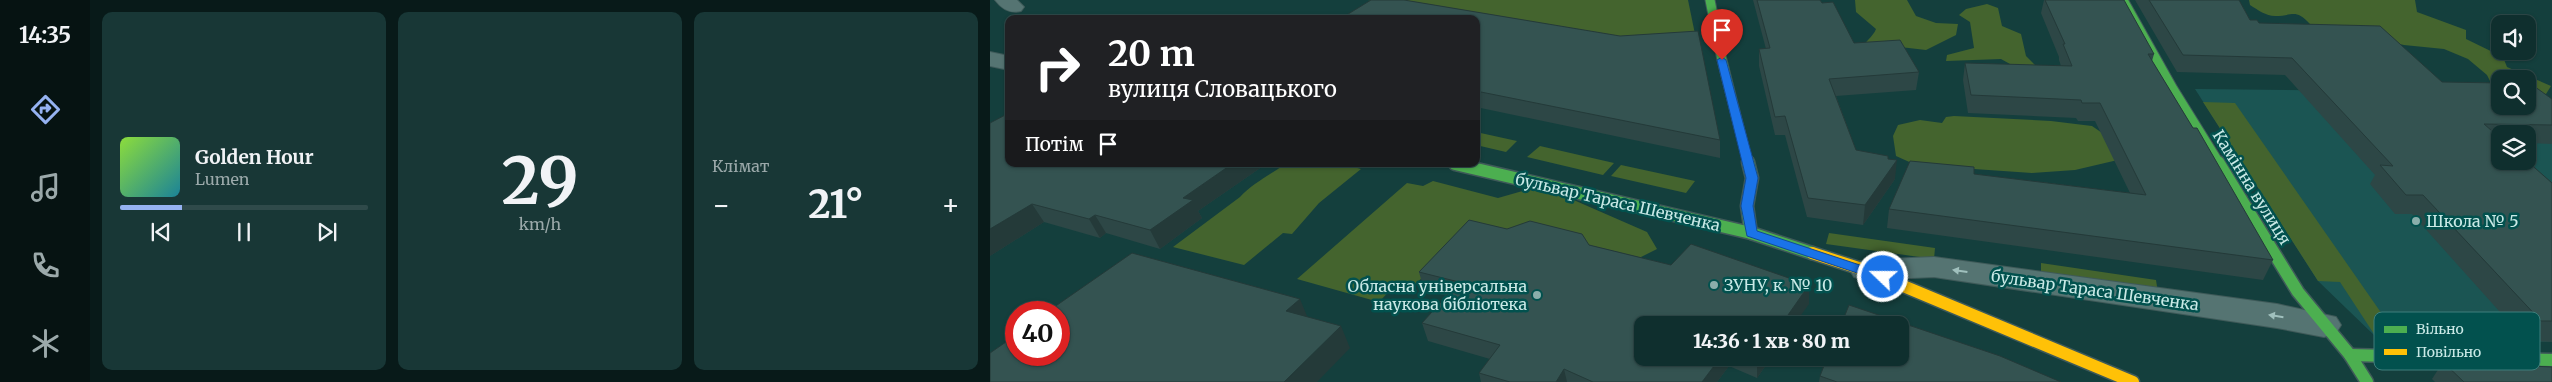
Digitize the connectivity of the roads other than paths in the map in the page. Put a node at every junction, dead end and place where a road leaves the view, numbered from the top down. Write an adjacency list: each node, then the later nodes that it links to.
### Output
1 (1710, 0): 4 (street)
2 (2123, 0): 6 (street, Камінна вулиця)
3 (1469, 167): 4 (street, бульвар Тараса Шевченка)
4 (1751, 234): 5 (street, бульвар Тараса Шевченка)
5 (1865, 270): 6 (street, бульвар Тараса Шевченка, one-way to 5); 9 (street, бульвар Тараса Шевченка)
6 (2324, 325): 7 (street, Камінна вулиця)
7 (2350, 355): 8 (street); 10 (street, Камінна вулиця)
8 (2374, 356)
9 (2133, 382)
10 (2367, 382)

